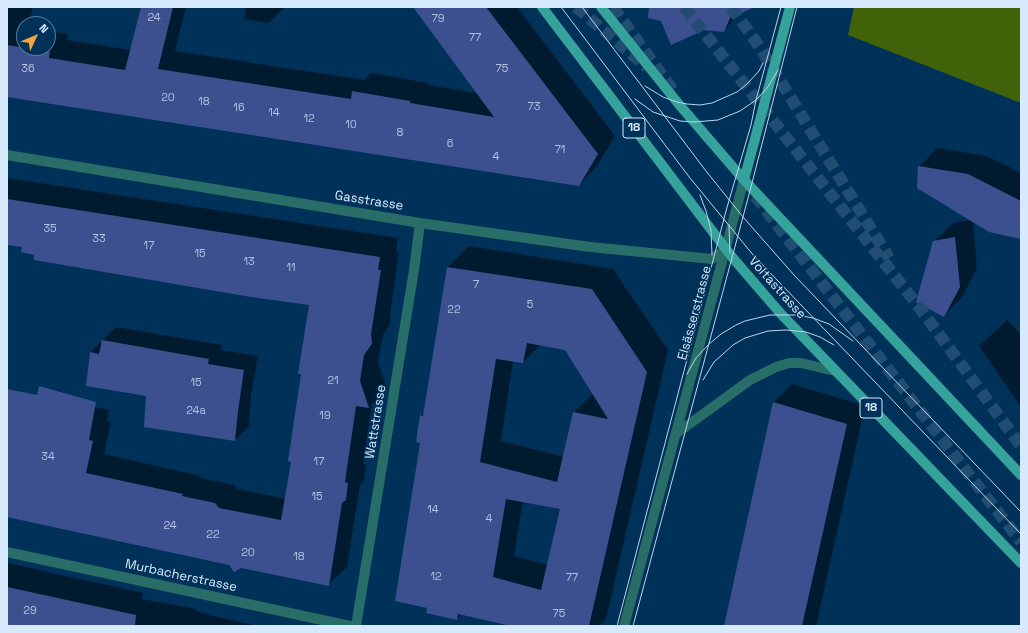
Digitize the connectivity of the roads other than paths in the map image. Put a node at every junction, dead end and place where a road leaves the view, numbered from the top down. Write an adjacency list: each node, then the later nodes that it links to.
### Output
1 (542, 7): 7 (main road, Voltastrasse / 18)
2 (601, 7): 5 (main road)
3 (790, 7): 5 (main road, Elsässerstrasse)
4 (7, 155): 6 (street, Gasstrasse)
5 (744, 180): 7 (street, Elsässerstrasse); 10 (main road)
6 (420, 223): 7 (street, Gasstrasse); 14 (street, Wattstrasse)
7 (726, 249): 8 (main road, Voltastrasse / 18); 9 (street, Elsässerstrasse)
8 (835, 371): 9 (street); 12 (main road, Voltastrasse / 18)
9 (676, 433): 15 (street, Elsässerstrasse)
10 (1021, 475)
11 (7, 552): 13 (street, Murbacherstrasse)
12 (1021, 563)
13 (350, 626)
14 (356, 626)
15 (624, 626)

